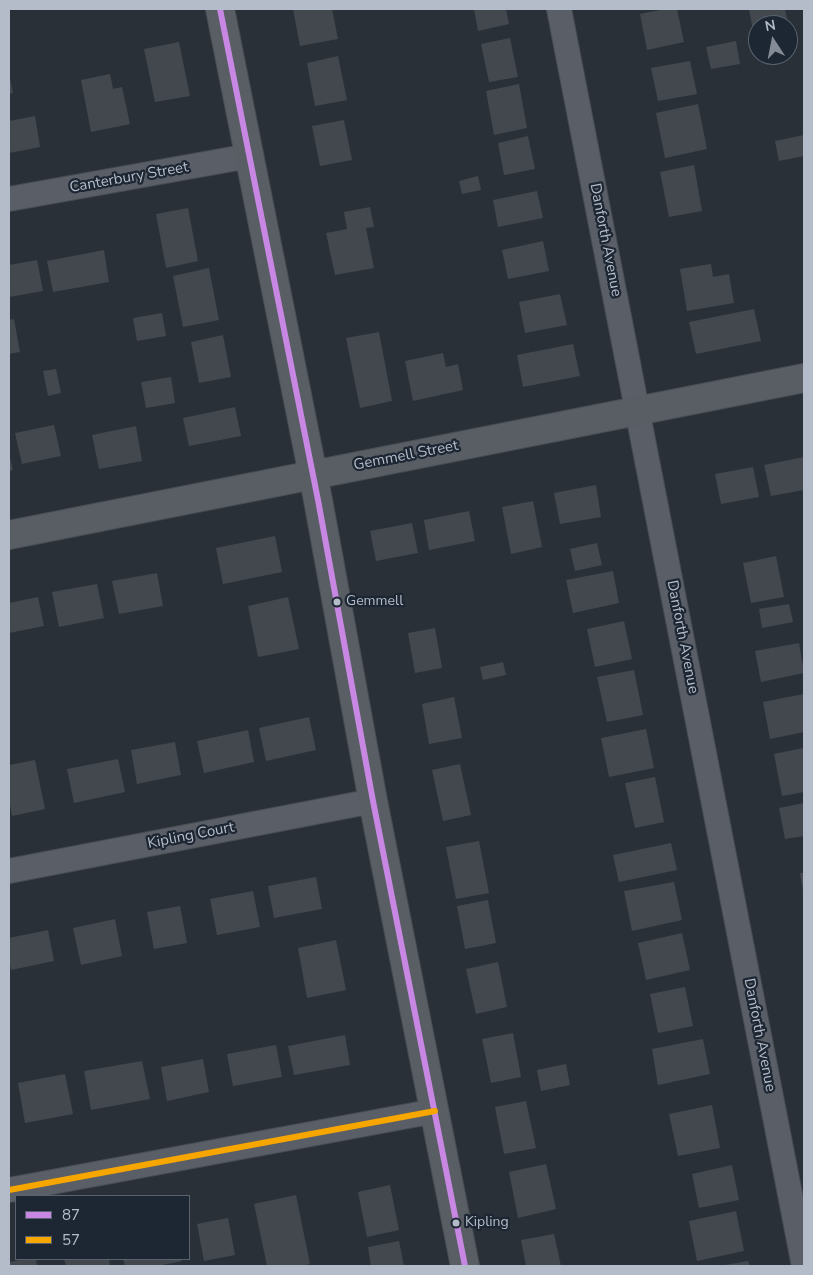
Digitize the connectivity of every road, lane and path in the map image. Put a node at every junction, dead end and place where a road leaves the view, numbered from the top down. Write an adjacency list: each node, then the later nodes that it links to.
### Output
1 (220, 9): 3 (street)
2 (559, 9): 6 (street, Danforth Avenue)
3 (249, 156): 4 (street, Canterbury Street); 7 (street)
4 (9, 199)
5 (804, 378): 6 (street, Gemmell Street)
6 (638, 410): 7 (street, Gemmell Street); 14 (street, Danforth Avenue)
7 (313, 474): 8 (street, Gemmell Street); 9 (street)
8 (9, 535)
9 (373, 801): 10 (street, Kipling Court); 11 (street)
10 (9, 871)
11 (435, 1111): 12 (street); 13 (street)
12 (9, 1190)
13 (465, 1266)
14 (804, 1266)

